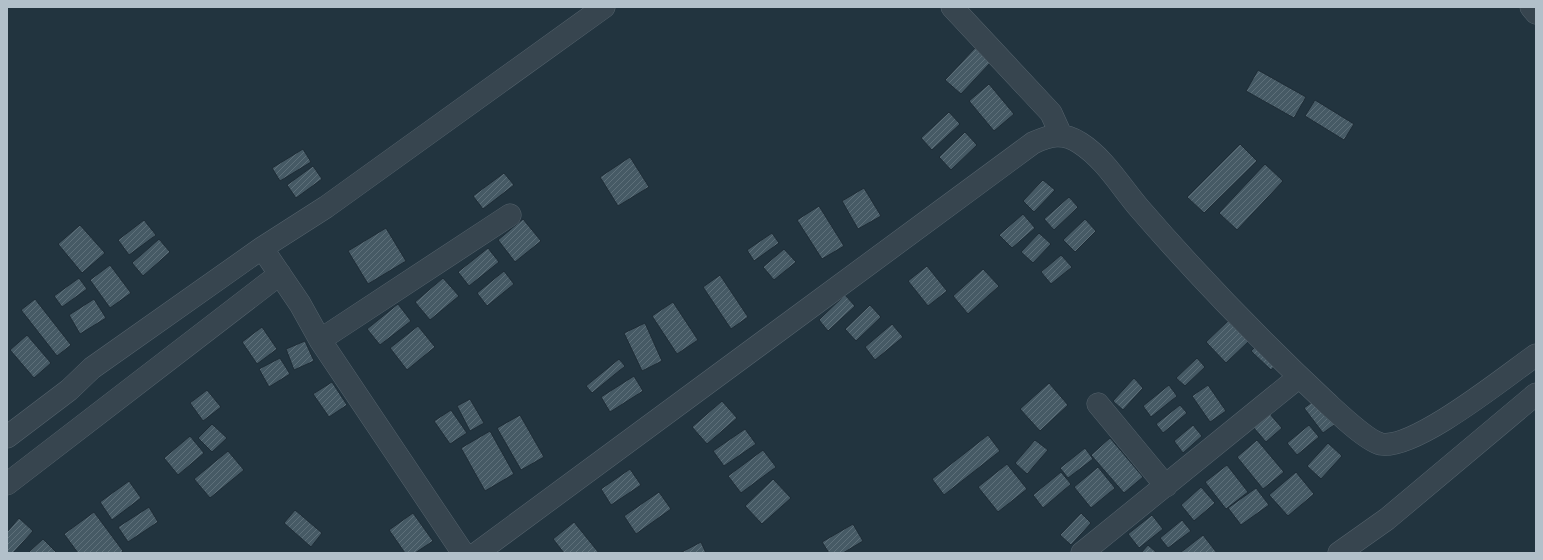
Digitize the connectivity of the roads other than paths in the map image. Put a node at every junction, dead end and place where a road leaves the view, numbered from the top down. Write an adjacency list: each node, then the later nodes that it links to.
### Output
1 (604, 7): 7 (street)
2 (952, 7): 5 (street)
3 (1531, 7): 4 (street)
4 (1536, 13)
5 (1061, 135): 10 (street); 17 (street)
6 (510, 215): 8 (street)
7 (271, 260): 8 (street); 13 (street); 14 (street)
8 (320, 340): 16 (street)
9 (1536, 354): 10 (street)
10 (1299, 377): 15 (street)
11 (1536, 394): 19 (street)
12 (1098, 404): 15 (street)
13 (7, 437)
14 (7, 484)
15 (1166, 486): 18 (street)
16 (463, 553)
17 (477, 553)
18 (1082, 553)
19 (1339, 553)

